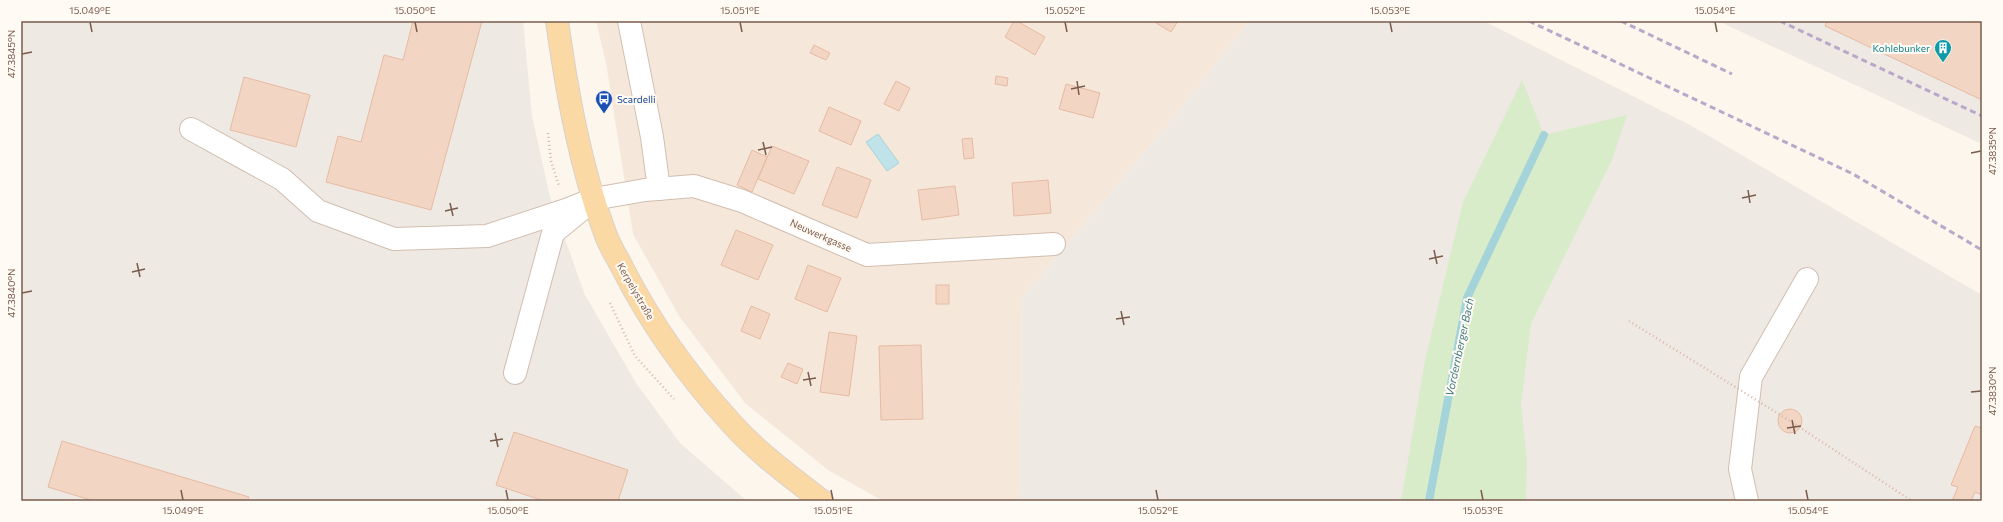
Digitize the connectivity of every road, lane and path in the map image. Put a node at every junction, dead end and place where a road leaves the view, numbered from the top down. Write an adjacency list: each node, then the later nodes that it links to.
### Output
1 (557, 21): 5 (main road, Kerpelystraße)
2 (630, 21): 4 (street)
3 (191, 129): 5 (street, Neuwerkgasse)
4 (659, 189): 5 (street, Neuwerkgasse); 6 (street, Neuwerkgasse)
5 (594, 199): 9 (street); 10 (main road, Kerpelystraße)
6 (1054, 244)
7 (1807, 279): 11 (street)
8 (1630, 321): 12 (path, bridge)
9 (515, 373)
10 (822, 501)
11 (1747, 501)
12 (1912, 501)

